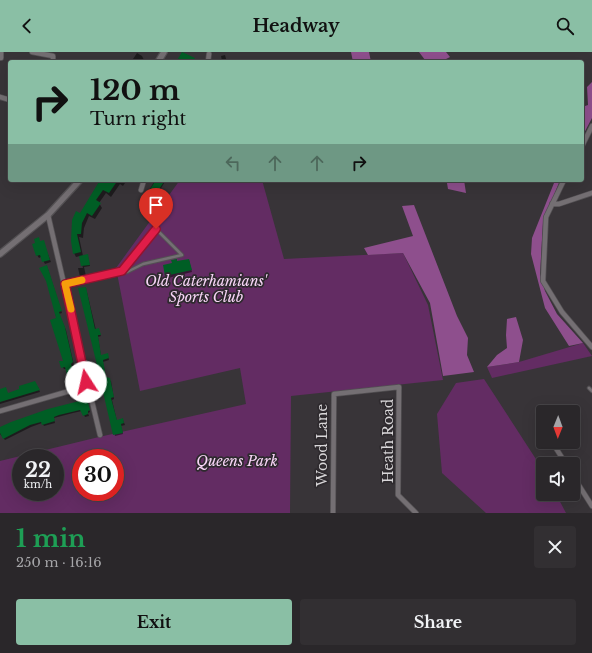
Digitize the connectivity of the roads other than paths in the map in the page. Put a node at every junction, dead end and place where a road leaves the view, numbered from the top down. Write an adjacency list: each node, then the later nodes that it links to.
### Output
1 (1, 52): 5 (street)
2 (32, 52): 3 (street)
3 (53, 54)
4 (209, 54): 6 (street)
5 (0, 58)
6 (208, 60)
7 (592, 126): 8 (street)
8 (584, 142)
9 (78, 182): 15 (street)
10 (143, 182): 12 (street)
11 (563, 182): 14 (street)
12 (140, 190)
13 (592, 193): 14 (street)
14 (552, 204): 19 (street)
15 (48, 215): 16 (street); 18 (street)
16 (0, 254)
17 (122, 271): 17 (lane); 18 (lane)
18 (65, 284): 20 (street)
19 (592, 347)
20 (85, 385): 24 (street); 25 (street)
21 (399, 387): 28 (street, Wood Lane); 29 (street, Heath Road)
22 (589, 388): 23 (lane)
23 (592, 391)
24 (0, 411)
25 (100, 435)
26 (580, 487): 27 (street)
27 (592, 506)
28 (333, 513)
29 (416, 513)

